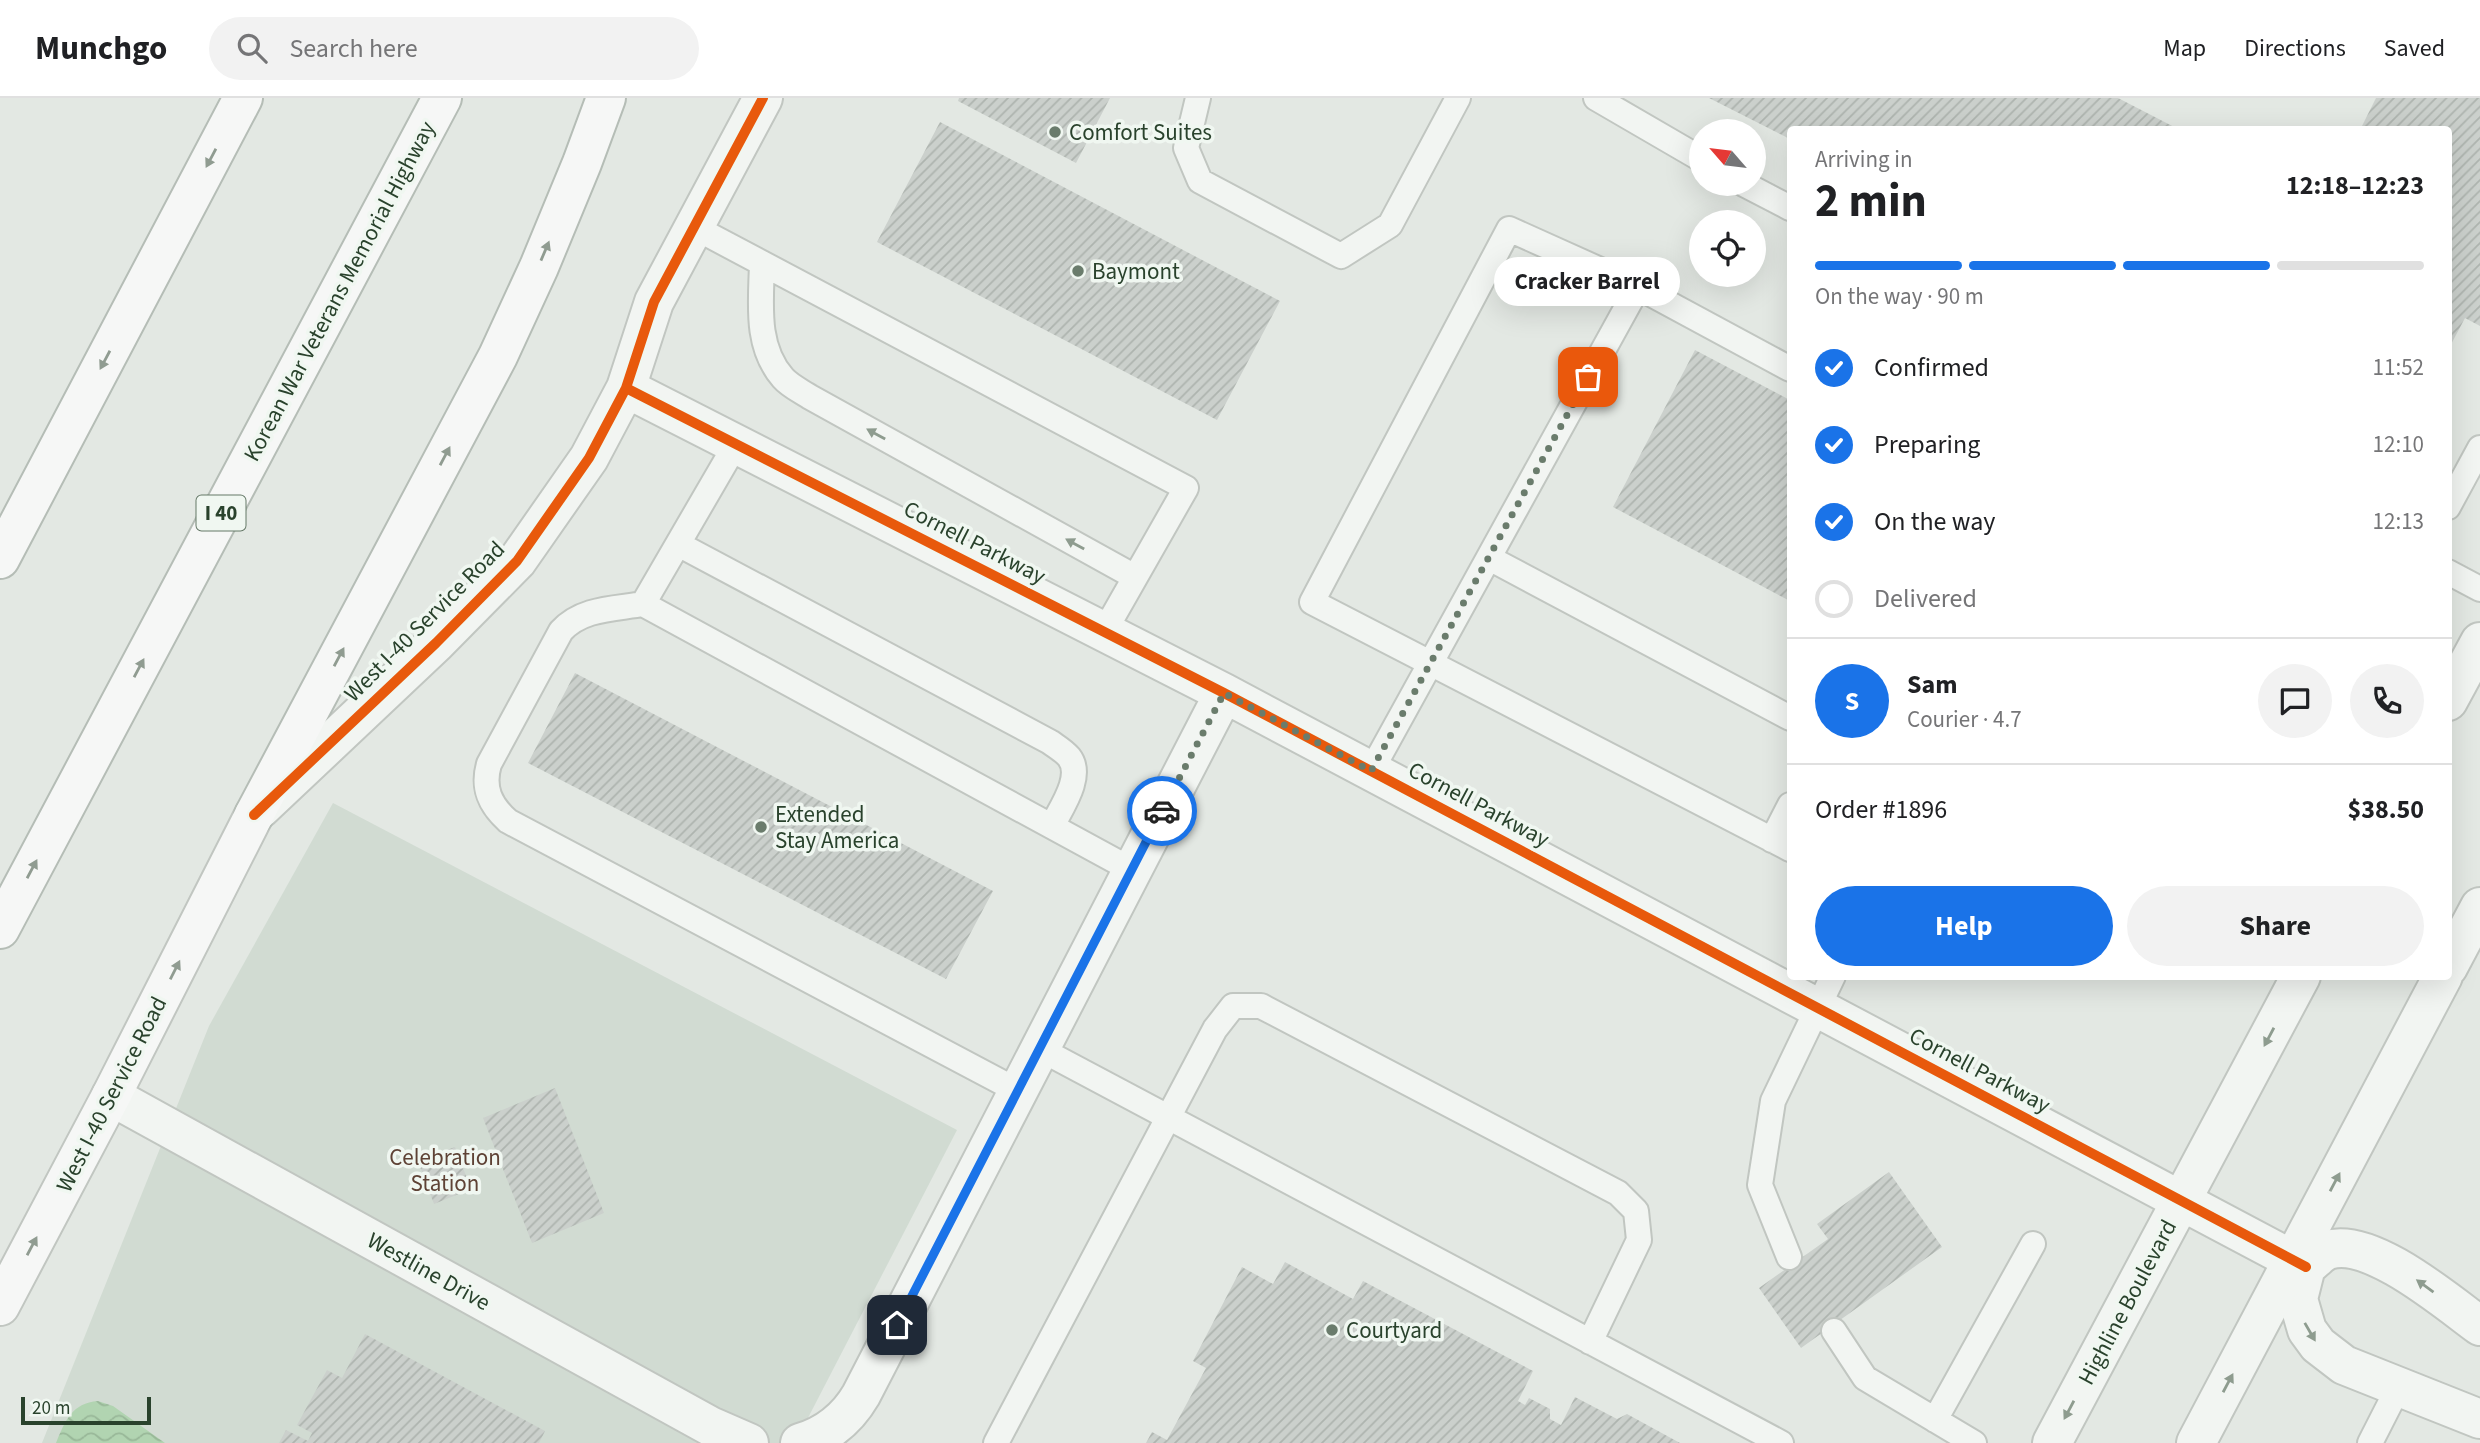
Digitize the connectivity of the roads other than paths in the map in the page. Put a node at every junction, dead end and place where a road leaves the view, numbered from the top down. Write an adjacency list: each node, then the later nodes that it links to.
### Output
1 (243, 98): 20 (main road, one-way to 20)
2 (442, 98): 38 (main road, Korean War Veterans Memorial Highway / I 40, one-way to 2)
3 (606, 98): 33 (main road, one-way to 3)
4 (763, 98): 11 (street, West I-40 Service Road)
5 (1198, 98): 6 (lane)
6 (1458, 98)
7 (1596, 98): 8 (lane)
8 (1689, 152)
9 (1766, 195): 10 (lane)
10 (1787, 206)
11 (694, 227): 12 (lane); 15 (street, West I-40 Service Road)
12 (762, 263): 23 (lane, one-way to 12); 23 (lane)
13 (1638, 287): 14 (lane); 21 (lane); 28 (lane)
14 (1787, 367)
15 (626, 388): 16 (street, Cornell Parkway); 33 (street, West I-40 Service Road)
16 (736, 444): 19 (lane); 26 (street, Cornell Parkway)
17 (2480, 448): 18 (lane)
18 (2452, 500)
19 (678, 544): 25 (lane); 35 (lane)
20 (6, 546)
21 (1489, 558): 28 (lane); 31 (lane)
22 (2452, 574): 24 (lane)
23 (1135, 577): 26 (lane)
24 (2480, 589)
25 (643, 604): 35 (lane); 45 (lane)
26 (1104, 632): 29 (street, Cornell Parkway)
27 (2480, 642): 30 (street)
28 (1430, 664): 32 (lane); 36 (lane)
29 (1224, 693): 32 (street, Cornell Parkway); 37 (street)
30 (2452, 694)
31 (1787, 716)
32 (1371, 771): 39 (street, Cornell Parkway)
33 (254, 815): 46 (main road, West I-40 Service Road, one-way to 33)
34 (1787, 818): 36 (lane)
35 (1052, 826): 37 (lane)
36 (1781, 845)
37 (1132, 870): 44 (street)
38 (0, 929)
39 (1787, 974)
40 (1800, 980): 43 (street, Cornell Parkway)
41 (2299, 980): 48 (street, Highline Boulevard, one-way to 48)
42 (2441, 980): 51 (street, one-way to 42)
43 (1825, 992): 48 (street, Cornell Parkway); 50 (lane)
44 (1040, 1049): 45 (street); 47 (lane)
45 (1018, 1091): 60 (street)
46 (111, 1096): 52 (main road, West I-40 Service Road, one-way to 46); 59 (street, Westline Drive)
47 (1168, 1117): 55 (lane); 55 (lane); 62 (lane)
48 (2181, 1200): 51 (street, Cornell Parkway); 65 (street, Highline Boulevard, one-way to 65)
49 (2033, 1244): 58 (lane)
50 (1789, 1257)
51 (2300, 1264): 53 (street, one-way to 51); 56 (street, one-way to 56); 66 (street, one-way to 51)
52 (0, 1306)
53 (2480, 1326)
54 (1834, 1331): 58 (lane)
55 (1590, 1342): 63 (lane)
56 (2398, 1388): 57 (street); 67 (lane)
57 (2480, 1419)
58 (1935, 1420): 64 (lane)
59 (703, 1435): 61 (street, Westline Drive)
60 (824, 1439)
61 (749, 1443)
62 (996, 1443)
63 (1781, 1443)
64 (1974, 1443)
65 (2052, 1443)
66 (2196, 1443)
67 (2370, 1443)

